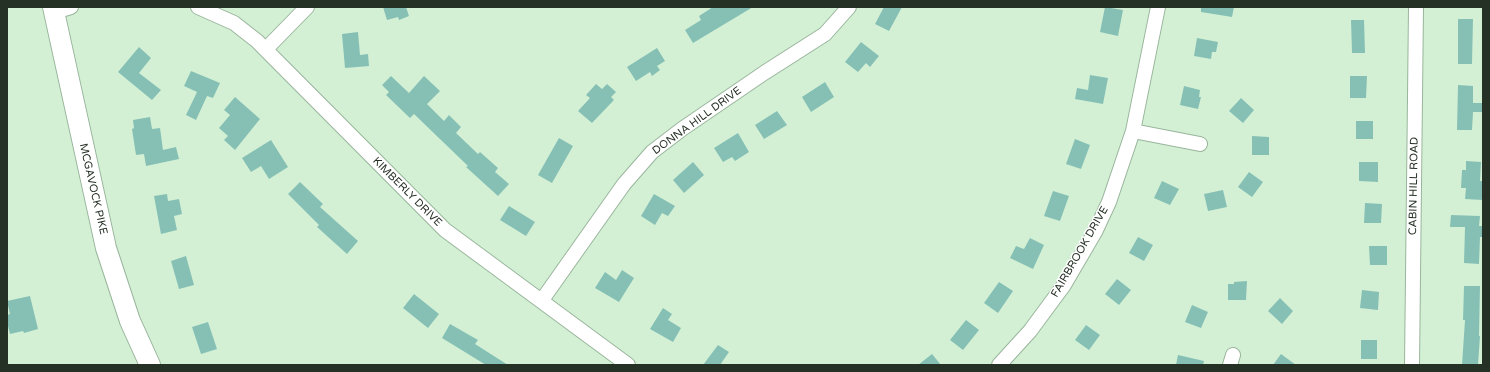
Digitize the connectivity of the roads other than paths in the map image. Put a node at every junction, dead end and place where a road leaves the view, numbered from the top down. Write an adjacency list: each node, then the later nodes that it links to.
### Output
1 (198, 7): 7 (street, KIMBERLY DRIVE)
2 (307, 7): 7 (street)
3 (849, 7): 10 (street, DONNA HILL DRIVE)
4 (1158, 7): 8 (street, FAIRBROOK DRIVE)
5 (1416, 7): 14 (street, CABIN HILL ROAD)
6 (59, 9): 11 (main road, MCGAVOCK PIKE)
7 (266, 49): 10 (street, KIMBERLY DRIVE)
8 (1134, 131): 9 (street); 13 (street, FAIRBROOK DRIVE)
9 (1200, 144)
10 (542, 300): 12 (street, KIMBERLY DRIVE)
11 (150, 365)
12 (628, 365)
13 (999, 365)
14 (1412, 365)

